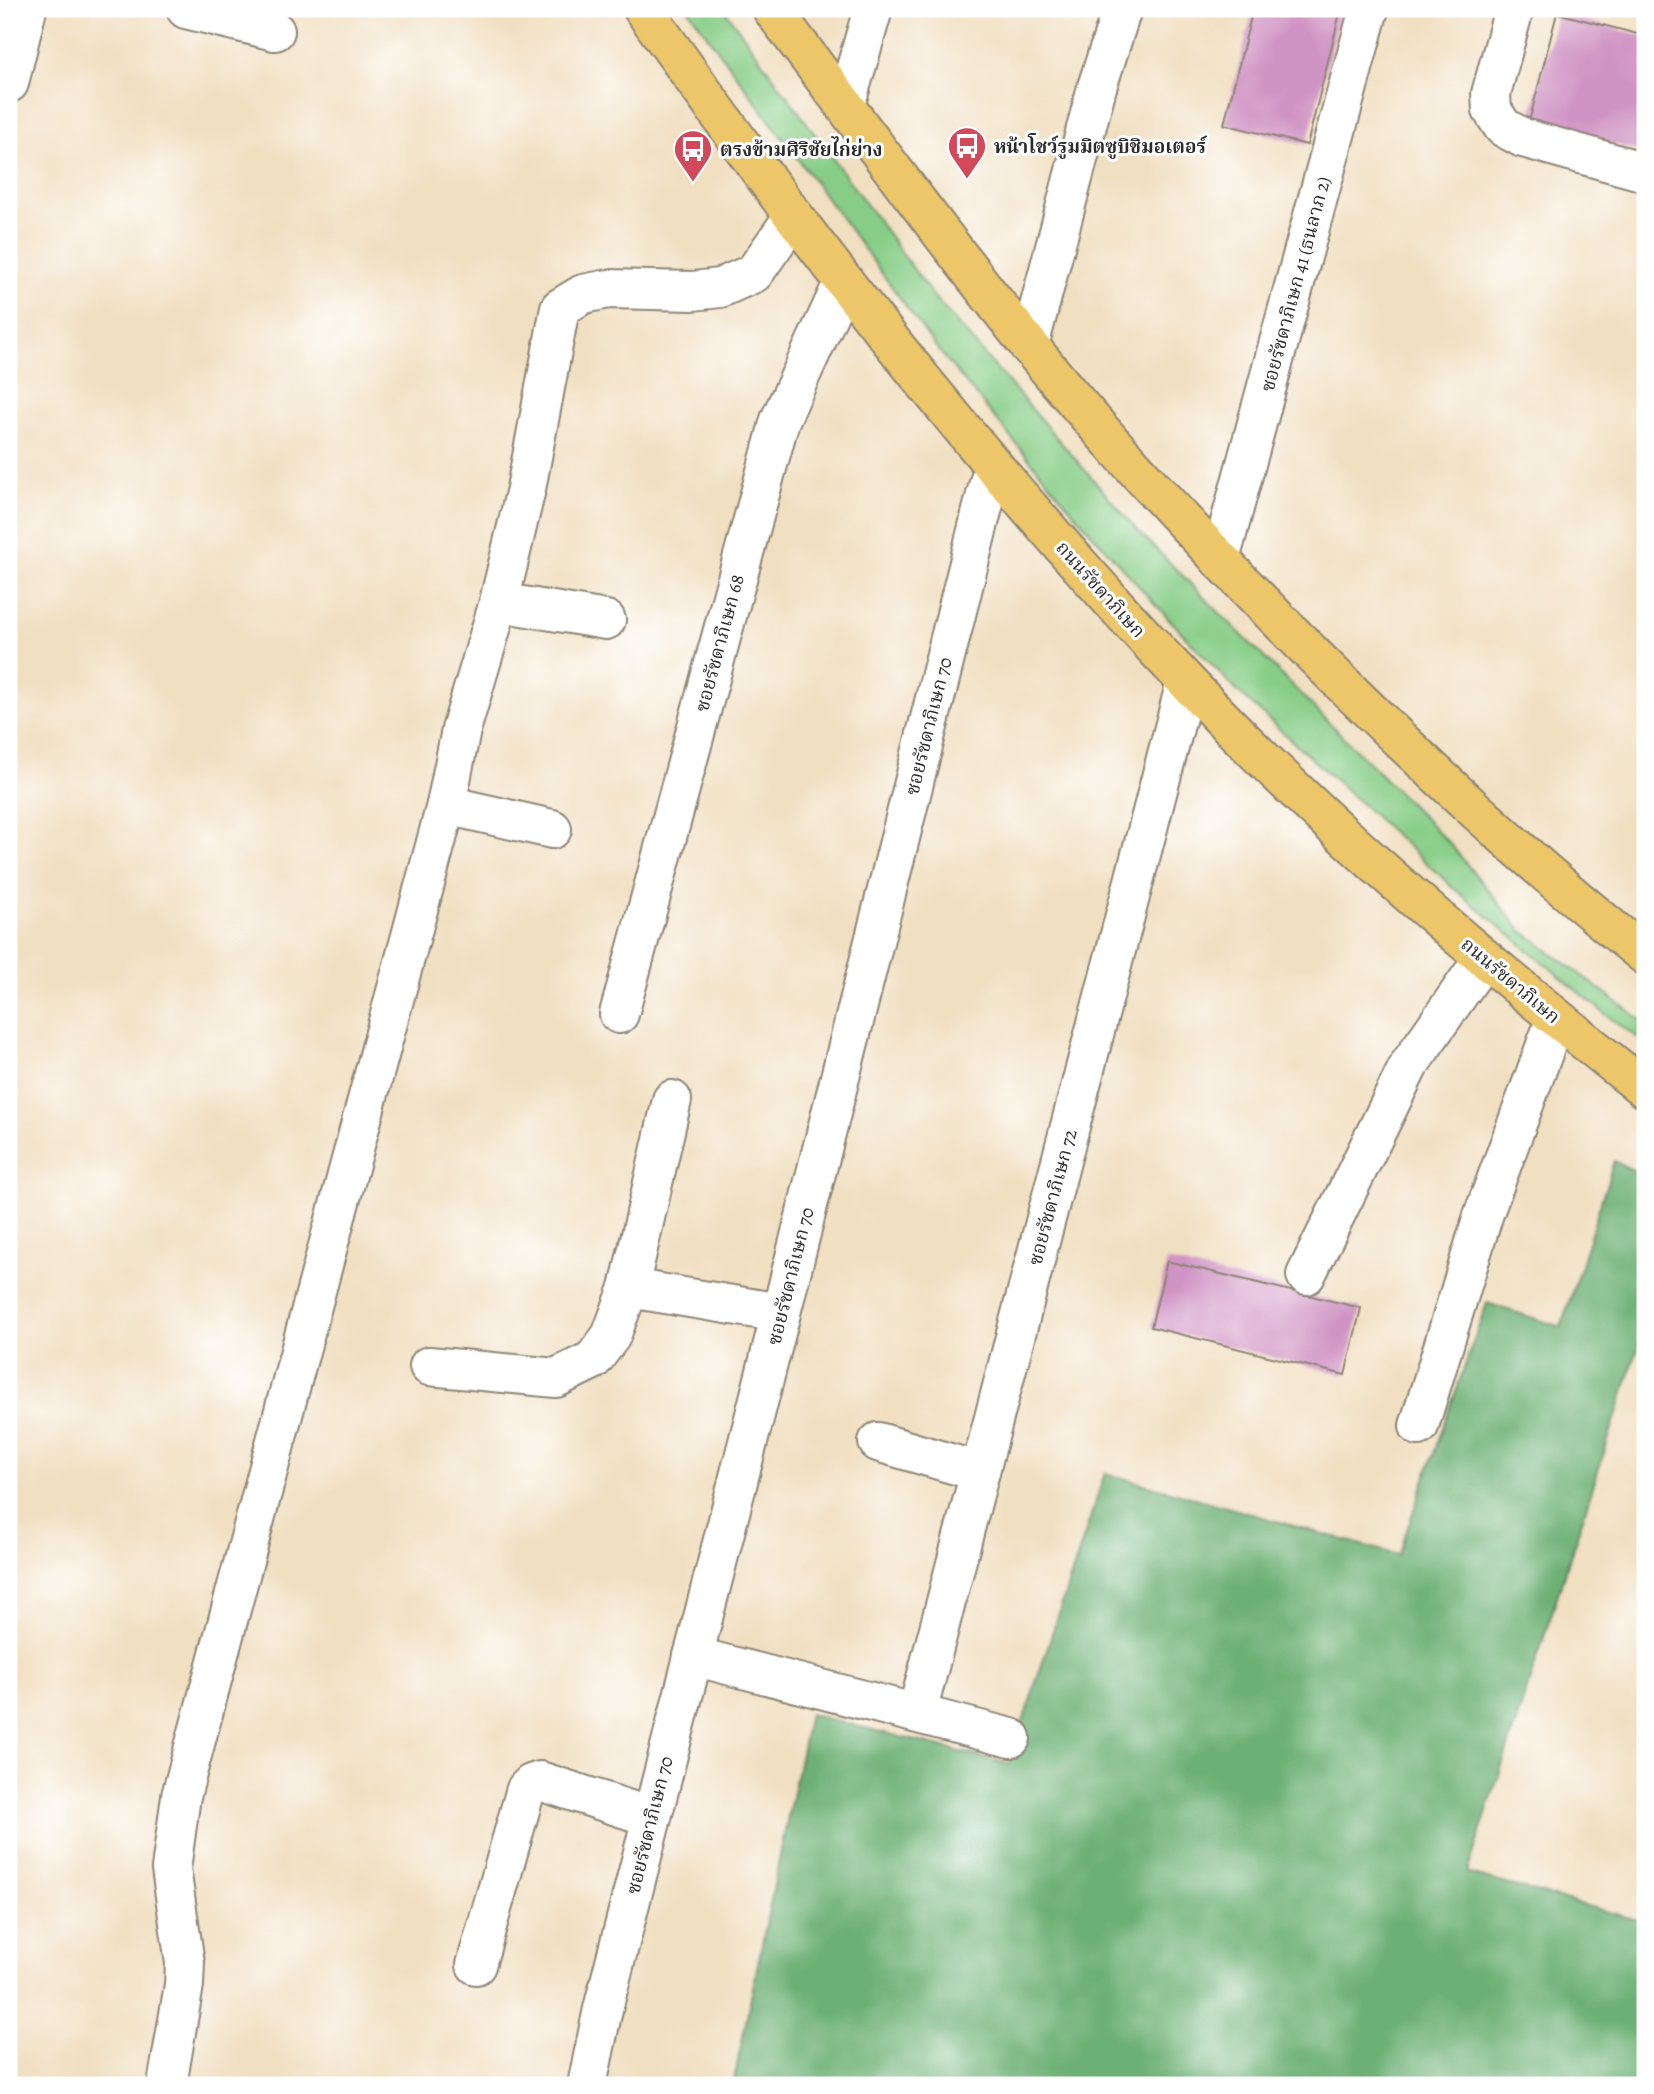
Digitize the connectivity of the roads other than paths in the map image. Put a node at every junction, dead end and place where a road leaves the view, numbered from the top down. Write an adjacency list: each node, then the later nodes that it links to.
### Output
1 (27, 9): 10 (street)
2 (186, 9): 9 (street)
3 (643, 9): 13 (main road, ถนนรัชดาภิเษก)
4 (772, 9): 11 (main road)
5 (873, 9): 11 (street)
6 (1122, 9): 15 (street)
7 (1369, 9): 17 (street, ซอยรัชดาภิเษก 41 (ธนลาภ 2))
8 (1514, 9): 12 (street)
9 (275, 31)
10 (9, 83)
11 (845, 106): 15 (main road)
12 (1645, 172)
13 (794, 216): 14 (main road, ถนนรัชดาภิเษก); 18 (street)
14 (844, 281): 16 (main road, ถนนรัชดาภิเษก); 25 (street, ซอยรัชดาภิเษก 68)
15 (1029, 346): 17 (main road)
16 (993, 467): 20 (main road, ถนนรัชดาภิเษก); 31 (street, ซอยรัชดาภิเษก 70)
17 (1220, 560): 23 (main road)
18 (499, 601): 19 (street); 21 (street)
19 (606, 620)
20 (1186, 682): 24 (main road, ถนนรัชดาภิเษก); 35 (street, ซอยรัชดาภิเษก 72)
21 (446, 806): 22 (street); 41 (street)
22 (552, 829)
23 (1645, 956)
24 (1484, 958): 26 (main road, ถนนรัชดาภิเษก); 29 (street)
25 (619, 1014)
26 (1556, 1018): 27 (main road, ถนนรัชดาภิเษก); 33 (street)
27 (1645, 1089)
28 (672, 1100): 30 (street)
29 (1306, 1275)
30 (629, 1288): 31 (street); 32 (street)
31 (781, 1313): 36 (street, ซอยรัชดาภิเษก 70)
32 (429, 1366)
33 (1419, 1426)
34 (878, 1442): 35 (street)
35 (980, 1472): 37 (street, ซอยรัชดาภิเษก 72)
36 (693, 1656): 37 (street); 39 (street, ซอยรัชดาภิเษก 70)
37 (917, 1713): 38 (street)
38 (1011, 1738)
39 (651, 1817): 40 (street); 42 (street, ซอยรัชดาภิเษก 70)
40 (476, 1965)
41 (167, 2085)
42 (587, 2085)

